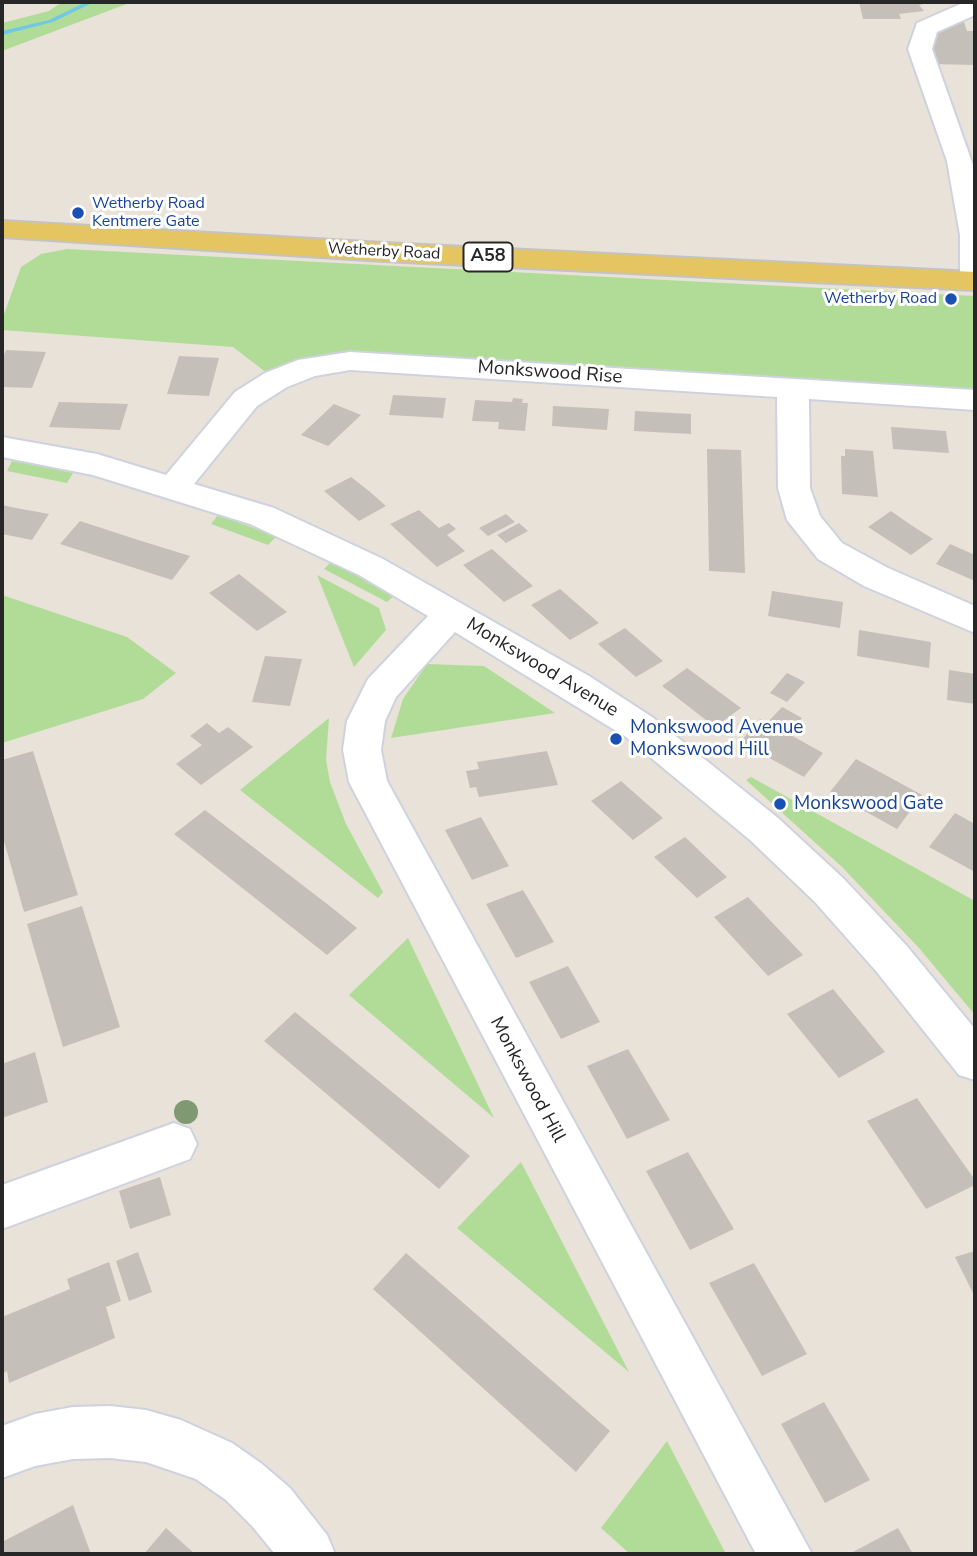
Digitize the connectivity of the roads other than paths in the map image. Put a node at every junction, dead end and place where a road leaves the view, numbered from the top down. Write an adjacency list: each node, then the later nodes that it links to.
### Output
1 (975, 6): 3 (street)
2 (2, 230): 3 (main road, Wetherby Road / A58)
3 (975, 281)
4 (793, 388): 5 (street, Monkswood Rise); 7 (street, Monkswood Rise); 9 (street)
5 (975, 400)
6 (2, 447): 7 (street, Monkswood Avenue)
7 (174, 487): 8 (street, Monkswood Avenue)
8 (452, 613): 10 (street, Monkswood Avenue); 15 (street, Monkswood Hill)
9 (975, 620)
10 (975, 1061)
11 (174, 1144): 12 (street)
12 (2, 1207)
13 (2, 1452): 14 (street)
14 (308, 1554)
15 (785, 1554)

